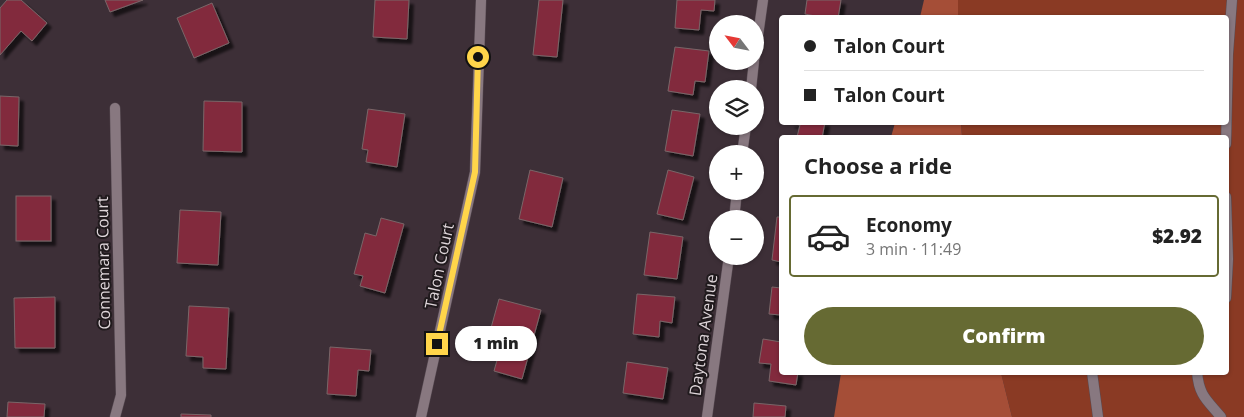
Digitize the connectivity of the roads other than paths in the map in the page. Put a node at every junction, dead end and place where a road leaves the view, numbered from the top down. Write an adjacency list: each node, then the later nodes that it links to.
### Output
1 (481, 0): 11 (street, Talon Court)
2 (762, 0): 4 (street)
3 (1232, 0): 5 (street)
4 (760, 15)
5 (1229, 40)
6 (115, 108): 10 (street, Connemara Court)
7 (728, 265): 12 (street, Daytona Avenue)
8 (1092, 375): 13 (street)
9 (1197, 375): 14 (street)
10 (115, 417)
11 (421, 417)
12 (707, 417)
13 (1098, 417)
14 (1222, 417)

